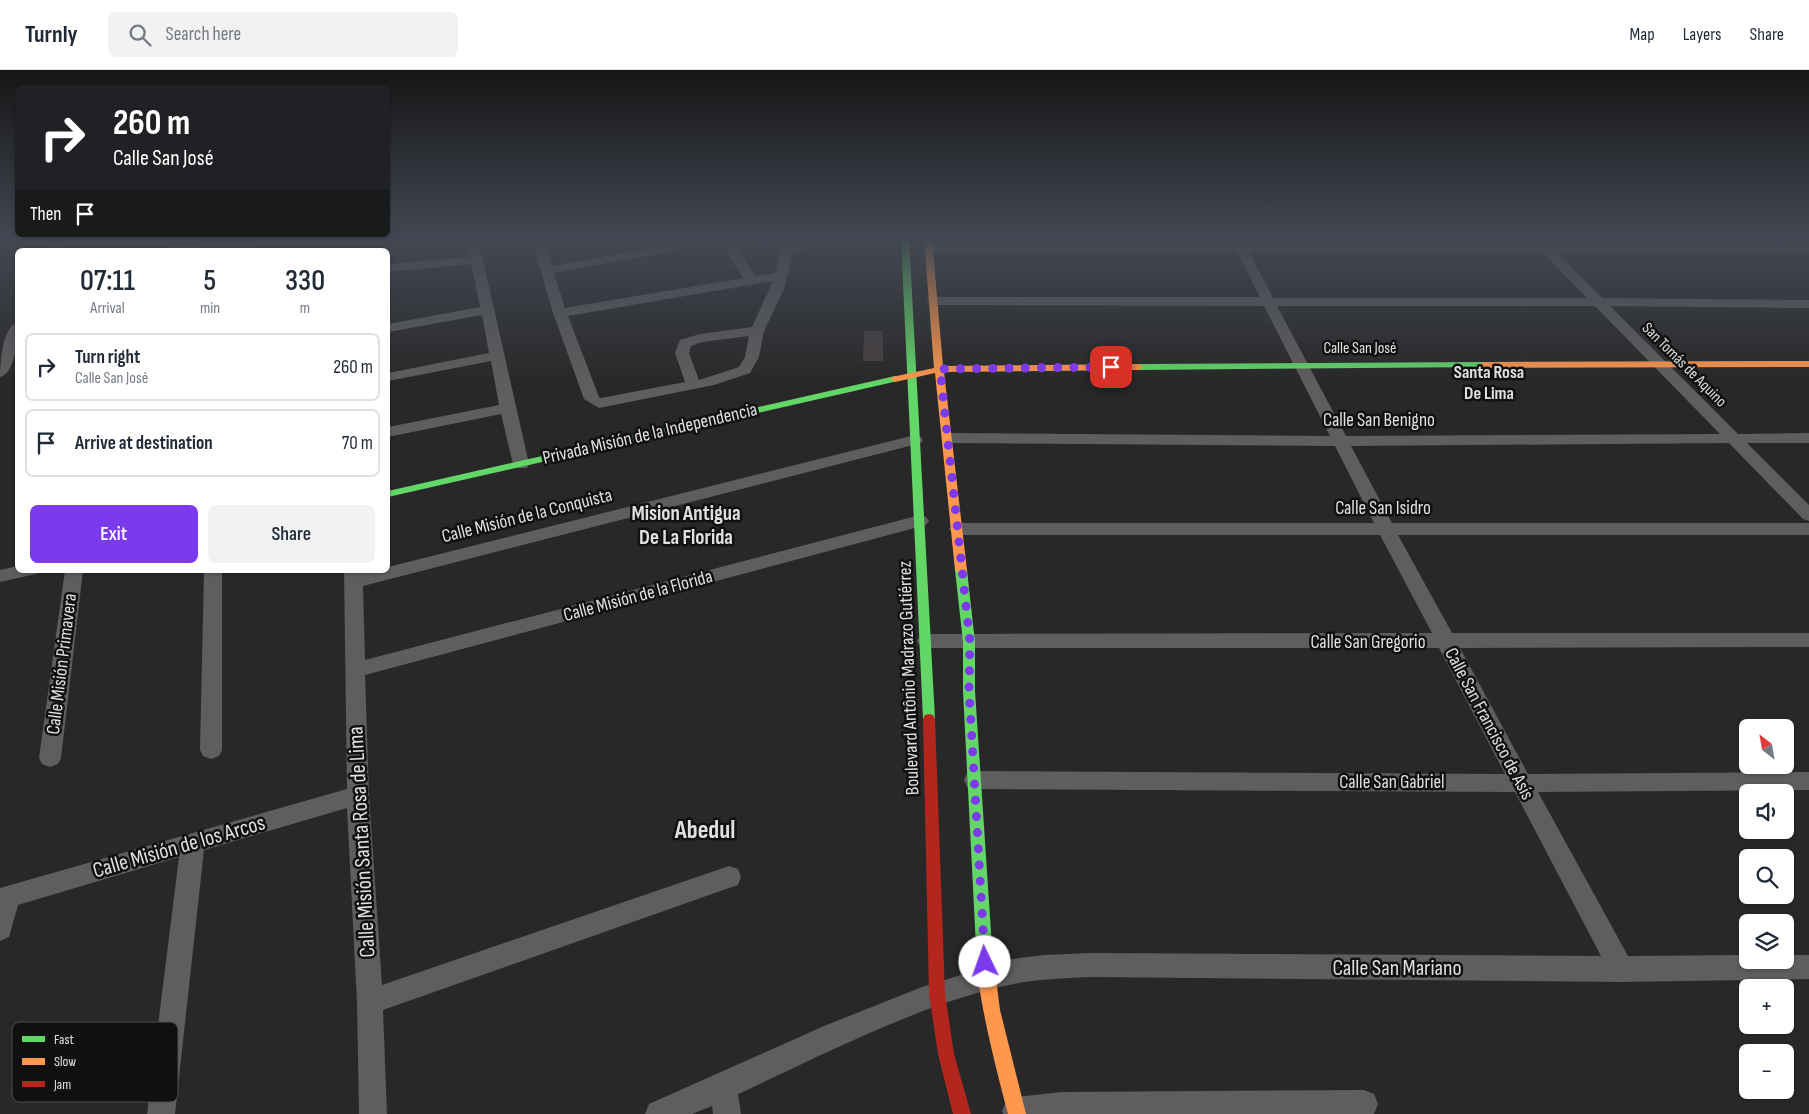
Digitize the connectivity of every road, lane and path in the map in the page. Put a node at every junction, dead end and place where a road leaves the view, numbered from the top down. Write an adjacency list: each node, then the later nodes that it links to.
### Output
1 (482, 287): 13 (street)
2 (551, 287): 14 (street)
3 (711, 287): 14 (street)
4 (778, 287): 16 (street)
5 (908, 287): 24 (street, Boulevard Antônio Madrazo Gutiérrez)
6 (932, 287): 9 (street)
7 (1260, 287): 10 (street, Calle San Francisco de Asís)
8 (1582, 287): 11 (street, San Tomás de Aquino)
9 (933, 301): 10 (street); 22 (street)
10 (1268, 302): 11 (street); 19 (street, Calle San Francisco de Asís)
11 (1596, 302): 12 (street); 21 (street, San Tomás de Aquino)
12 (1809, 304)
13 (486, 310): 15 (street); 18 (street)
14 (560, 313): 26 (street)
15 (390, 328)
16 (756, 331): 26 (street); 26 (street)
17 (15, 334): 23 (street)
18 (497, 356): 25 (street); 27 (street)
19 (1302, 364): 21 (street, Calle San José); 22 (street, Calle San José); 33 (street, Calle San Francisco de Asís)
20 (1809, 364): 21 (street, Calle San José)
21 (1660, 365): 30 (street, San Tomás de Aquino)
22 (940, 369): 24 (street, Calle San José); 29 (street)
23 (0, 373)
24 (912, 374): 32 (street, Boulevard Antônio Madrazo Gutiérrez); 34 (street, Privada Misión de la Independencia)
25 (390, 377)
26 (693, 385)
27 (506, 408): 28 (street); 34 (street)
28 (390, 432)
29 (948, 438): 33 (street, Calle San Benigno); 38 (street)
30 (1731, 438): 31 (street, Calle San Benigno); 33 (street, Calle San Benigno); 36 (street, San Tomás de Aquino)
31 (1809, 438)
32 (915, 440): 37 (street, Boulevard Antônio Madrazo Gutiérrez); 41 (street, Calle Misión de la Conquista)
33 (1340, 441): 40 (street, Calle San Francisco de Asís)
34 (521, 464): 35 (street, Privada Misión de la Independencia)
35 (390, 494)
36 (1809, 515)
37 (920, 521): 49 (street, Boulevard Antônio Madrazo Gutiérrez); 52 (street, Calle Misión de la Florida)
38 (958, 528): 40 (street, Calle San Isidro); 50 (street)
39 (1809, 528): 40 (street, Calle San Isidro)
40 (1386, 529): 51 (street, Calle San Francisco de Asís)
41 (390, 567)
42 (15, 573): 46 (street)
43 (74, 573): 54 (street, Calle Misión Primavera)
44 (213, 573): 53 (street)
45 (365, 573): 47 (street, Calle Misión de la Conquista)
46 (0, 576)
47 (353, 576): 52 (street, Calle Misión Santa Rosa de Lima)
48 (1809, 640): 51 (street, Calle San Gregorio)
49 (927, 641): 50 (street, Calle San Gregorio); 66 (street, Boulevard Antônio Madrazo Gutiérrez)
50 (970, 642): 51 (street, Calle San Gregorio); 55 (street)
51 (1446, 642): 57 (street, Calle San Francisco de Asís)
52 (356, 670): 58 (street, Calle Misión Santa Rosa de Lima)
53 (211, 750)
54 (50, 758)
55 (975, 780): 57 (street, Calle San Gabriel); 65 (street)
56 (1809, 781): 57 (street, Calle San Gabriel)
57 (1520, 783): 64 (street, Calle San Francisco de Asís)
58 (358, 795): 59 (street, Calle Misión de los Arcos); 67 (street, Calle Misión Santa Rosa de Lima)
59 (193, 842): 61 (street, Calle Misión de los Arcos); 68 (street)
60 (729, 877): 67 (street)
61 (4, 898): 62 (street)
62 (0, 929)
63 (1809, 966): 64 (street, Calle San Mariano)
64 (1621, 969): 65 (street, Calle San Mariano)
65 (986, 980): 66 (street, Calle San Mariano); 71 (street)
66 (936, 994): 69 (street); 74 (street, Boulevard Antônio Madrazo Gutiérrez)
67 (370, 1002): 72 (street, Calle Misión Santa Rosa de Lima)
68 (172, 1022)
69 (725, 1101): 73 (street)
70 (1364, 1104): 71 (street)
71 (1017, 1112)
72 (373, 1114)
73 (660, 1114)
74 (962, 1114)

